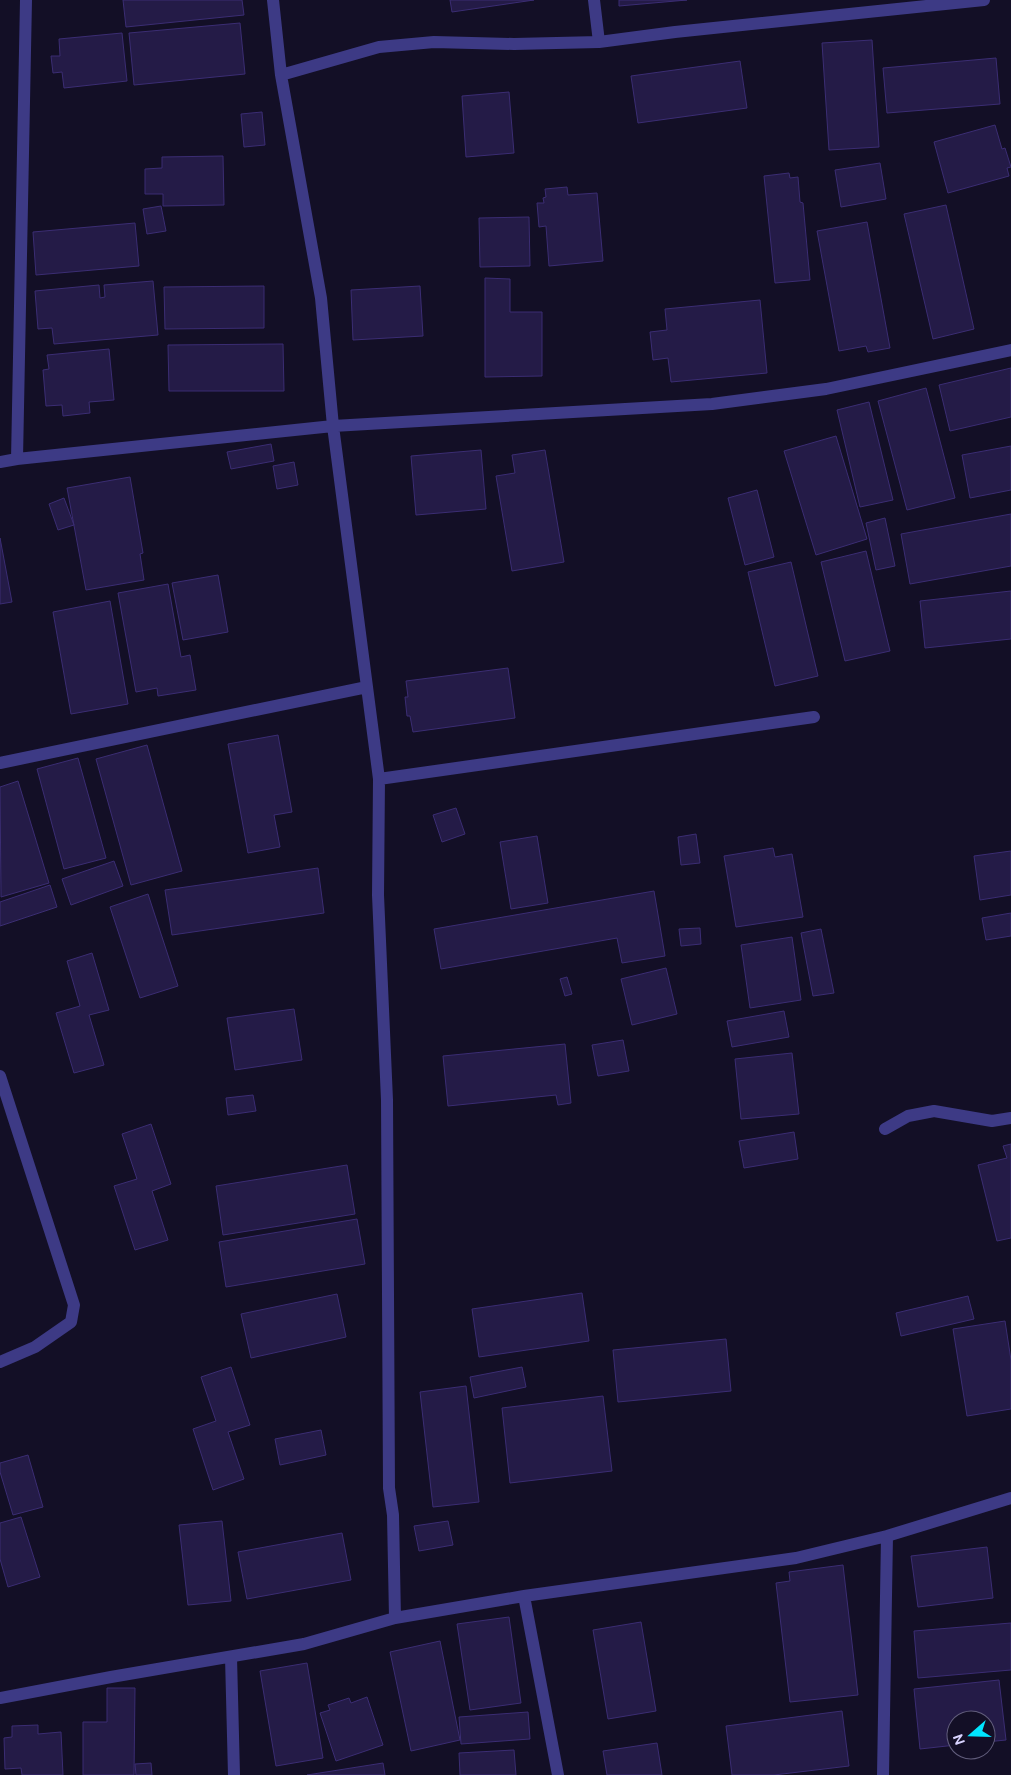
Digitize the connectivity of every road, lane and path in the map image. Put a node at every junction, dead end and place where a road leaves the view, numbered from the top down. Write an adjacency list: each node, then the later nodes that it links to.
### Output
1 (26, 0): 9 (street)
2 (273, 0): 6 (street)
3 (594, 0): 5 (street)
4 (984, 0): 5 (street)
5 (599, 42): 6 (street)
6 (281, 75): 8 (street)
7 (1011, 350): 8 (street)
8 (333, 426): 9 (street); 11 (street)
9 (17, 459): 10 (street)
10 (0, 462)
11 (367, 687): 13 (street); 14 (street)
12 (814, 717): 14 (street)
13 (0, 763)
14 (379, 779): 22 (street)
15 (0, 1076): 18 (street)
16 (1011, 1118): 17 (street)
17 (885, 1129)
18 (0, 1362)
19 (1011, 1498): 20 (street)
20 (887, 1536): 21 (street); 27 (street)
21 (524, 1596): 22 (street); 26 (street)
22 (394, 1618): 23 (street)
23 (231, 1657): 24 (street); 25 (street)
24 (0, 1698)
25 (234, 1775)
26 (558, 1775)
27 (883, 1775)

